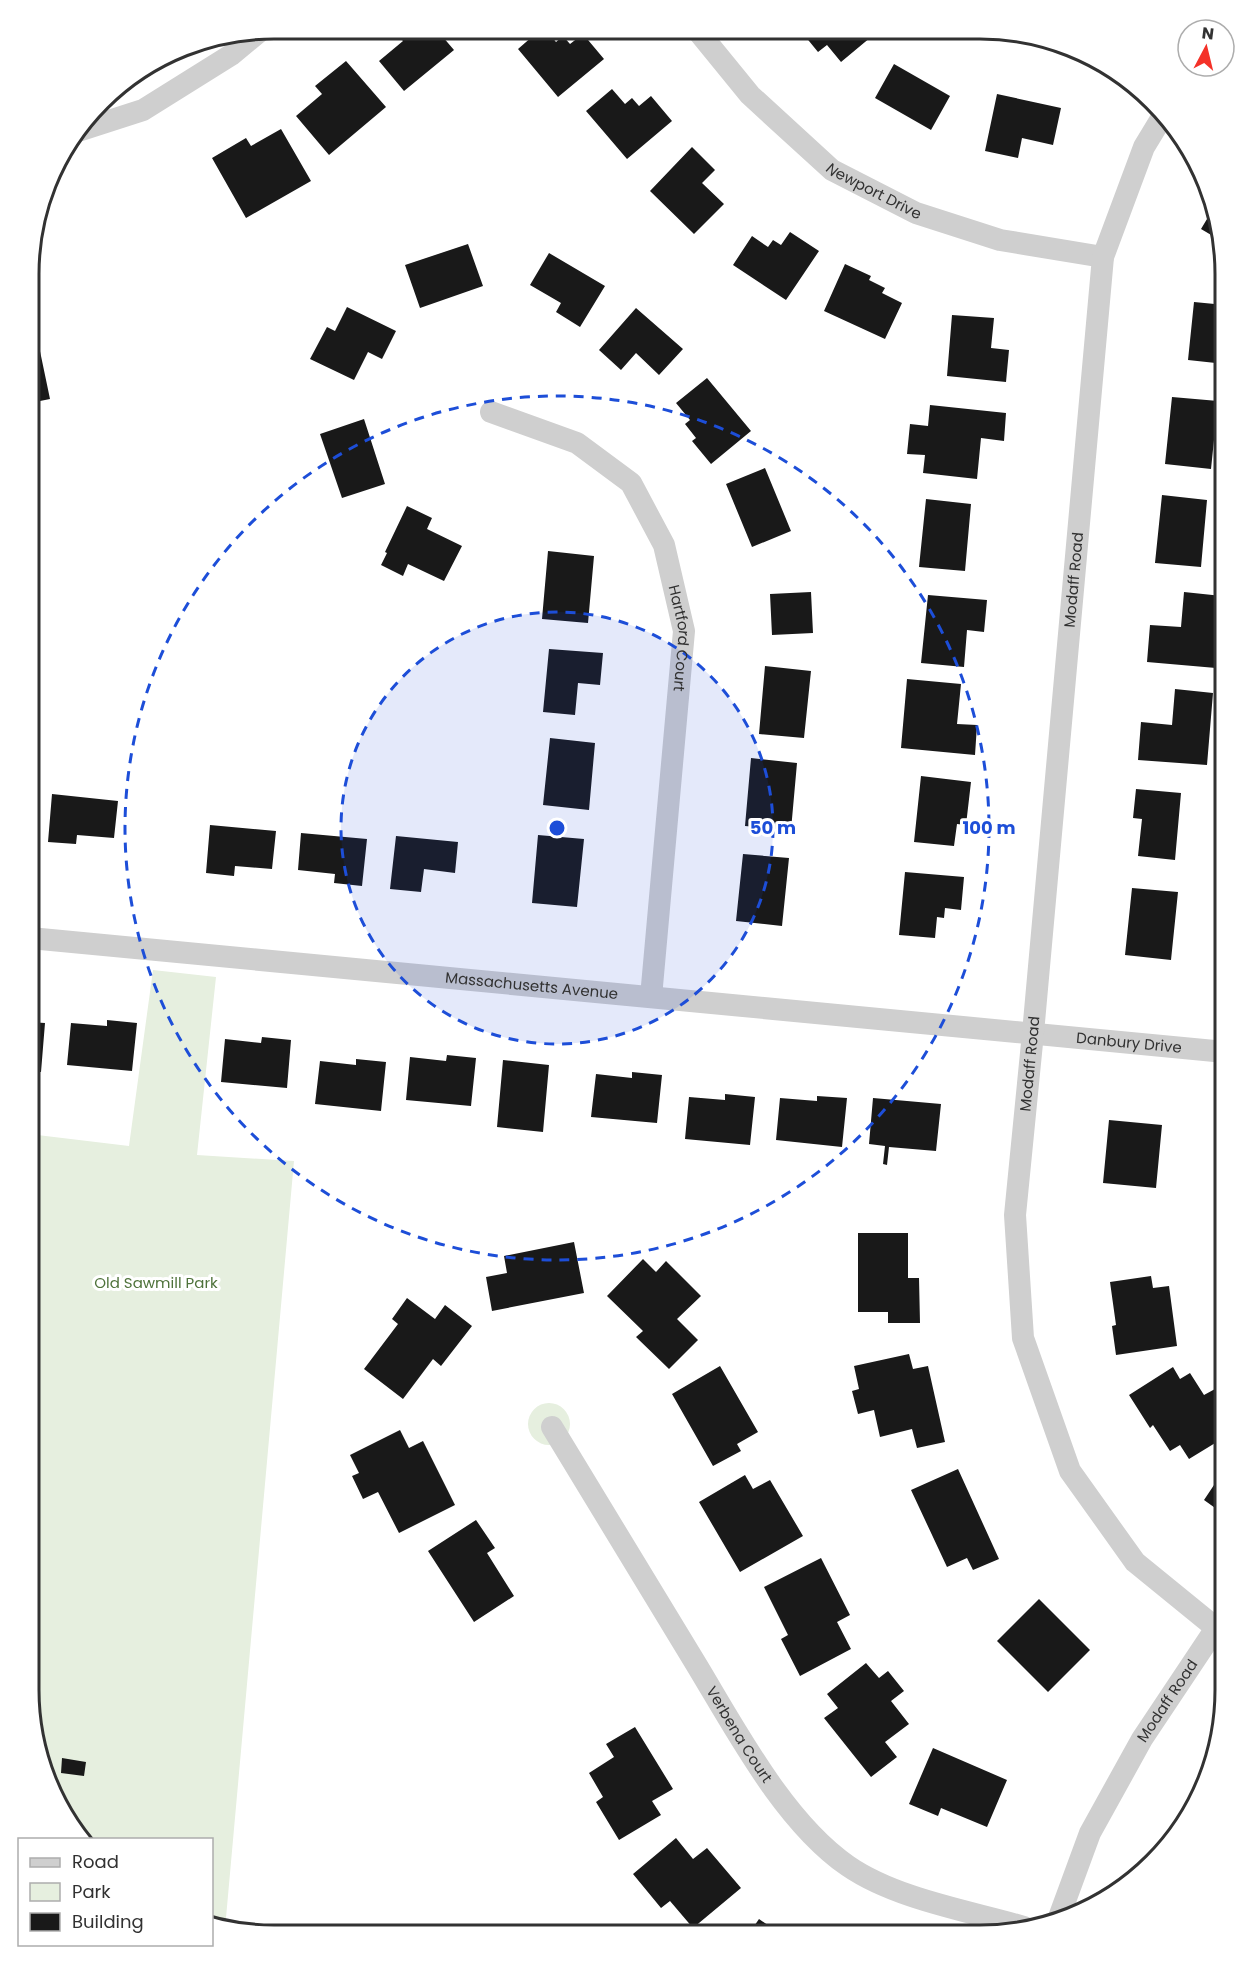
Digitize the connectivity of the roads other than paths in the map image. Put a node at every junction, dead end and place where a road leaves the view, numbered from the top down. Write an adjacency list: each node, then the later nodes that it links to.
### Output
1 (704, 39): 5 (street, Newport Drive)
2 (248, 41): 4 (street)
3 (1159, 122): 5 (street, Modaff Road)
4 (91, 127)
5 (1103, 257): 9 (street, Modaff Road)
6 (491, 412): 8 (street, Hartford Court)
7 (39, 939): 8 (street, Massachusetts Avenue)
8 (651, 997): 9 (street, Massachusetts Avenue)
9 (1033, 1033): 10 (street, Danbury Drive); 12 (street, Modaff Road)
10 (1215, 1051)
11 (552, 1427): 15 (street, Verbena Court)
12 (1215, 1625)
13 (1215, 1638): 14 (street, Modaff Road)
14 (1062, 1910)
15 (1010, 1923)

